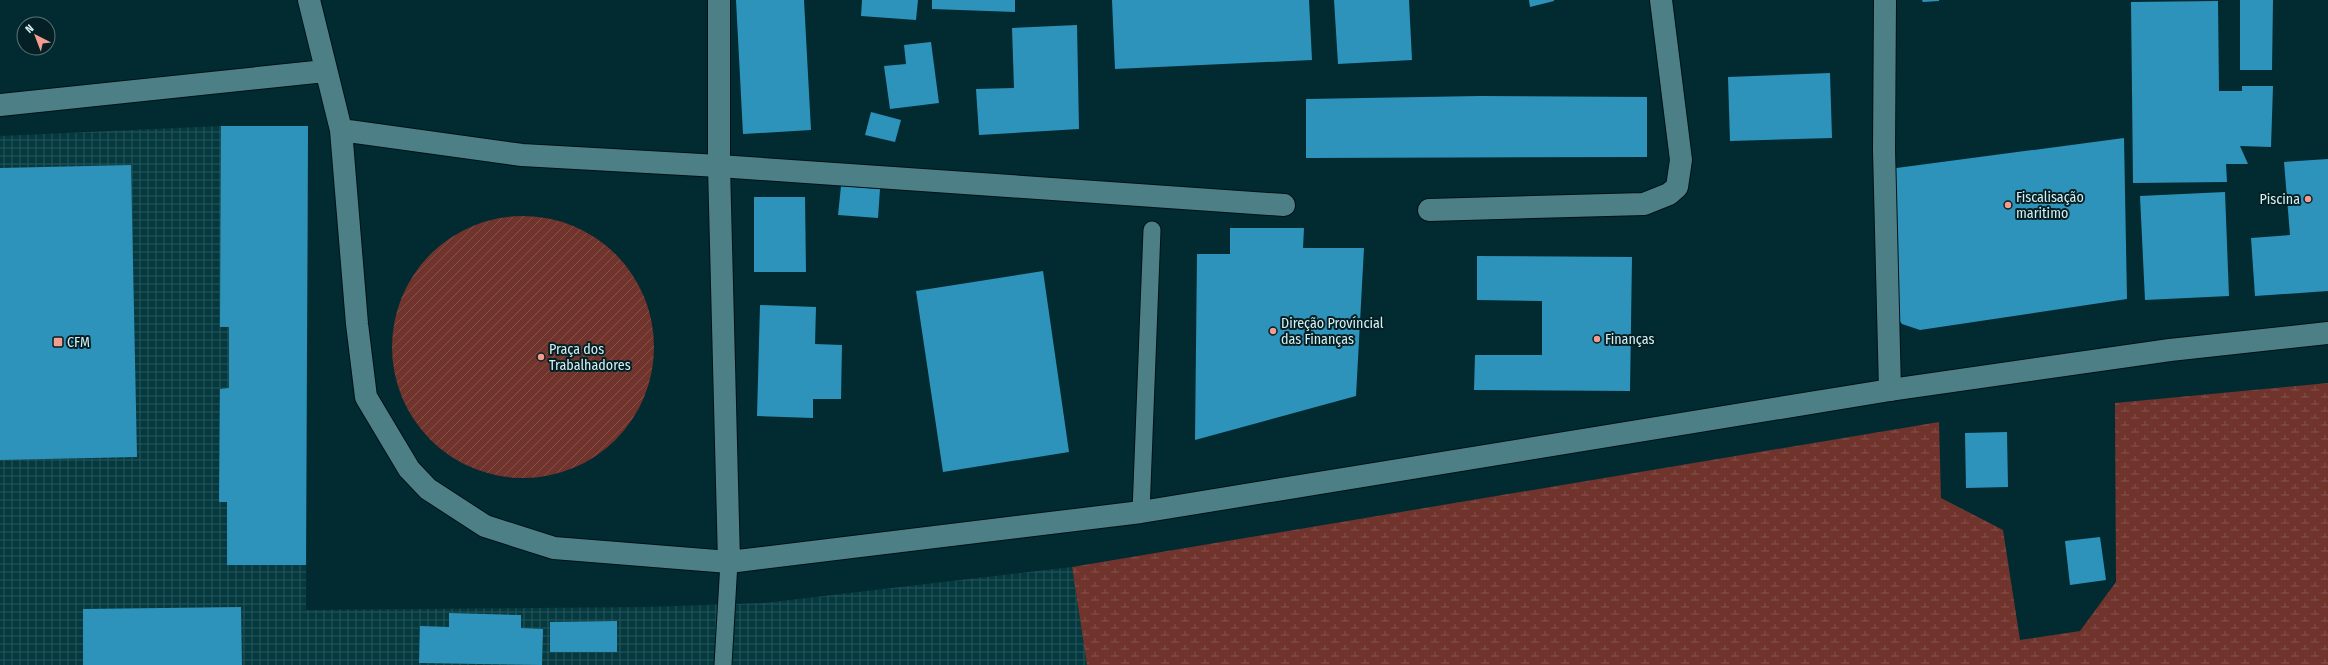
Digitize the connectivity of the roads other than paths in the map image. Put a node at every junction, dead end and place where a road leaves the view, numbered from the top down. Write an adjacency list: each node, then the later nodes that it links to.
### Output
1 (309, 0): 5 (street)
2 (719, 0): 8 (street)
3 (1660, 0): 10 (street)
4 (1885, 0): 13 (street)
5 (325, 71): 6 (street); 7 (street)
6 (0, 105)
7 (341, 130): 8 (street); 15 (street)
8 (719, 166): 9 (street); 15 (street)
9 (1284, 205)
10 (1429, 210)
11 (1152, 230): 14 (lane)
12 (2328, 333): 13 (street)
13 (1890, 390): 14 (street)
14 (1141, 512): 15 (street)
15 (729, 562): 16 (lane)
16 (723, 665)

